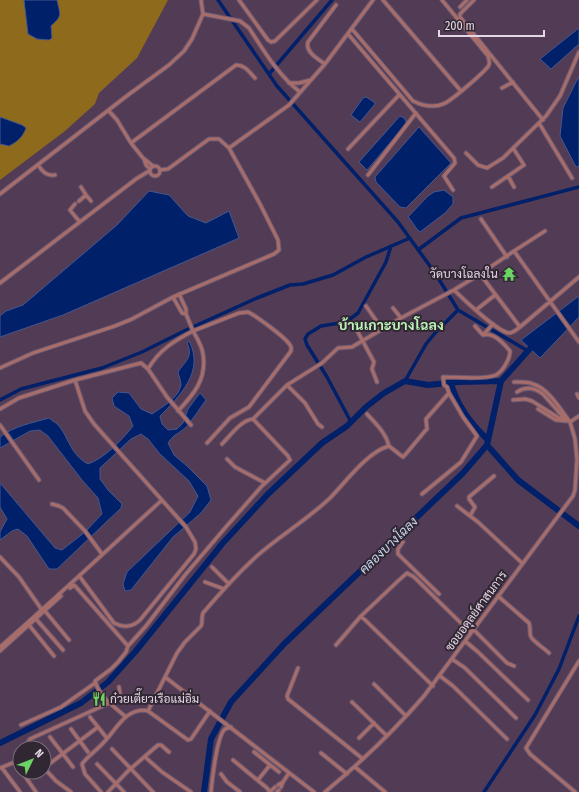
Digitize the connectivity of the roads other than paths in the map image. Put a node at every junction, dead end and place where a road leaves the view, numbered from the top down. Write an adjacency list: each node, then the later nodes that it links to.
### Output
1 (201, 0): 11 (street)
2 (239, 0): 3 (street)
3 (318, 0)
4 (373, 0): 12 (street)
5 (383, 0): 21 (street)
6 (442, 0): 21 (street)
7 (468, 0): 10 (street)
8 (474, 0): 19 (street)
9 (336, 5): 15 (street)
10 (460, 7)
11 (203, 14): 18 (street); 24 (street)
12 (352, 29): 13 (street); 21 (street)
13 (348, 34): 15 (street); 23 (street)
14 (579, 52): 26 (street)
15 (325, 64): 17 (street)
16 (255, 78): 28 (street)
17 (311, 80): 18 (street); 22 (street)
18 (288, 82): 22 (street)
19 (512, 82): 20 (street); 26 (street)
20 (502, 88)
21 (461, 91)
22 (300, 92): 29 (street)
23 (399, 95): 25 (street); 31 (street)
24 (108, 111): 28 (street); 34 (street)
25 (416, 114): 38 (street); 45 (street)
26 (543, 120): 27 (street)
27 (539, 123): 30 (street); 41 (street)
28 (131, 144): 33 (street)
29 (229, 148): 37 (street); 60 (street)
30 (513, 148): 32 (street); 40 (street)
31 (348, 149)
32 (466, 153)
33 (144, 158): 35 (street); 36 (street)
34 (38, 166): 39 (street); 46 (street)
35 (153, 166): 36 (street); 37 (street)
36 (150, 170): 37 (street); 52 (street)
37 (160, 170)
38 (368, 174)
39 (55, 175)
40 (508, 176): 42 (street); 44 (street)
41 (572, 178)
42 (492, 186)
43 (80, 187): 47 (street)
44 (514, 187)
45 (453, 190)
46 (0, 194)
47 (86, 195): 48 (street); 49 (street)
48 (79, 201)
49 (91, 201)
50 (75, 204): 52 (street)
51 (481, 219): 55 (street)
52 (80, 222): 58 (street)
53 (545, 231): 54 (street)
54 (514, 251): 55 (street); 63 (street)
55 (506, 257): 56 (street)
56 (480, 274): 59 (street); 61 (street)
57 (579, 277): 63 (street)
58 (0, 283)
59 (453, 291): 66 (street); 68 (street)
60 (179, 294): 62 (street); 67 (street)
61 (495, 295): 66 (street); 72 (street)
62 (174, 297): 67 (street); 78 (street)
63 (550, 301): 72 (street); 77 (street)
64 (366, 306): 73 (street)
65 (394, 308): 68 (street)
66 (476, 310): 70 (street)
67 (186, 314): 74 (street)
68 (400, 318): 73 (street)
69 (353, 322): 76 (street)
70 (493, 324): 72 (street); 75 (street)
71 (475, 326): 75 (street)
72 (520, 327)
73 (382, 329): 76 (street)
74 (193, 330): 79 (street); 91 (street); 101 (street)
75 (483, 335): 85 (street)
76 (362, 341): 81 (street); 83 (street)
77 (579, 342)
78 (0, 368)
79 (148, 369): 80 (street); 91 (street)
80 (75, 380): 89 (street); 109 (street)
81 (377, 382)
82 (514, 382): 97 (street)
83 (287, 385): 95 (street); 100 (street)
84 (517, 392): 94 (street)
85 (449, 393): 103 (street); 108 (street)
86 (577, 394): 87 (street)
87 (579, 398)
88 (513, 400): 94 (street)
89 (0, 409)
90 (538, 409): 96 (street)
91 (178, 411): 99 (street)
92 (367, 414): 103 (street)
93 (579, 416): 97 (street)
94 (563, 417): 96 (street)
95 (254, 418): 102 (street); 107 (street)
96 (566, 420): 97 (street)
97 (570, 422): 116 (street, ซอยอดุลย์ศาสนการ)
98 (0, 425): 106 (street)
99 (190, 425)
100 (322, 427)
101 (207, 443)
102 (222, 444)
103 (389, 446): 120 (street)
104 (226, 459): 107 (street)
105 (494, 476): 112 (street)
106 (39, 480)
107 (265, 483): 133 (street)
108 (422, 494)
109 (162, 500): 114 (street); 118 (street)
110 (52, 504): 114 (street)
111 (457, 506): 112 (street)
112 (470, 516): 116 (street)
113 (404, 542): 122 (street)
114 (102, 554): 118 (street)
115 (0, 557): 124 (street)
116 (522, 563): 123 (street, ซอยอดุลย์ศาสนการ)
117 (212, 567): 120 (street)
118 (80, 577): 124 (street)
119 (205, 582): 121 (street)
120 (229, 584): 121 (street)
121 (224, 589): 144 (street)
122 (439, 594)
123 (498, 596): 128 (street, ซอยอดุลย์ศาสนการ); 137 (street)
124 (44, 610): 126 (street); 130 (street); 133 (street); 134 (street)
125 (361, 616): 129 (street); 132 (street); 148 (street)
126 (36, 619): 127 (street); 135 (street)
127 (29, 625): 136 (street); 138 (street)
128 (474, 629): 129 (street, ซอยอดุลย์ศาสนการ); 141 (street)
129 (471, 632): 131 (street, ซอยอดุลย์ศาสนการ)
130 (69, 640)
131 (465, 641): 139 (street, ซอยอดุลย์ศาสนการ); 149 (street)
132 (336, 645)
133 (128, 646): 145 (street)
134 (0, 647)
135 (62, 650)
136 (0, 651)
137 (549, 653)
138 (54, 656)
139 (452, 659): 143 (street, ซอยอดุลย์ศาสนการ); 157 (street)
140 (579, 661): 210 (street)
141 (514, 666)
142 (298, 668): 177 (street)
143 (440, 676): 148 (street, ซอยอดุลย์ศาสนการ); 167 (street)
144 (165, 677): 152 (street); 153 (street)
145 (96, 684): 151 (street); 159 (street)
146 (374, 684): 154 (street)
147 (119, 686): 151 (street)
148 (433, 686): 154 (street, ซอยอดุลย์ศาสนการ)
149 (528, 700)
150 (352, 702): 158 (street)
151 (110, 704): 156 (street); 168 (street)
152 (148, 711): 153 (street); 156 (street)
153 (211, 712): 160 (street)
154 (406, 716): 163 (street, ซอยอดุลย์ศาสนการ)
155 (90, 717): 161 (street)
156 (126, 717): 199 (street)
157 (516, 718)
158 (374, 723): 163 (street); 166 (street)
159 (21, 725)
160 (230, 726): 188 (street); 204 (street)
161 (98, 727): 165 (street); 169 (street)
162 (71, 729): 169 (street)
163 (387, 736): 177 (street, ซอยอดุลย์ศาสนการ)
164 (50, 737): 175 (street)
165 (106, 737)
166 (359, 738)
167 (507, 739)
168 (29, 740)
169 (80, 741): 171 (street); 175 (street)
170 (112, 749): 186 (street)
171 (88, 752)
172 (169, 752): 176 (street)
173 (254, 752): 182 (street)
174 (321, 753): 190 (street)
175 (62, 755): 179 (street); 183 (street)
176 (144, 756): 186 (street); 203 (street)
177 (363, 759): 184 (street, ซอยอดุลย์ศาสนการ)
178 (233, 760): 193 (street)
179 (52, 762)
180 (12, 763): 185 (street)
181 (97, 764): 194 (street)
182 (270, 764): 187 (street); 193 (street)
183 (73, 767)
184 (354, 767): 190 (street, ซอยอดุลย์ศาสนการ); 209 (street)
185 (1, 768): 196 (street)
186 (130, 769): 194 (street); 202 (street)
187 (280, 772)
188 (289, 772): 195 (street); 207 (street)
189 (221, 774): 205 (street)
190 (347, 774): 208 (street, ซอยอดุลย์ศาสนการ)
191 (52, 777): 198 (street)
192 (28, 780): 197 (street)
193 (258, 780): 206 (street)
194 (116, 784): 200 (street); 201 (street)
195 (278, 788): 206 (street)
196 (20, 792)
197 (36, 792)
198 (71, 792)
199 (101, 792)
200 (108, 792)
201 (124, 792)
202 (153, 792)
203 (191, 792)
204 (211, 792)
205 (240, 792)
206 (270, 792)
207 (314, 792)
208 (325, 792)
209 (385, 792)
210 (575, 792)

